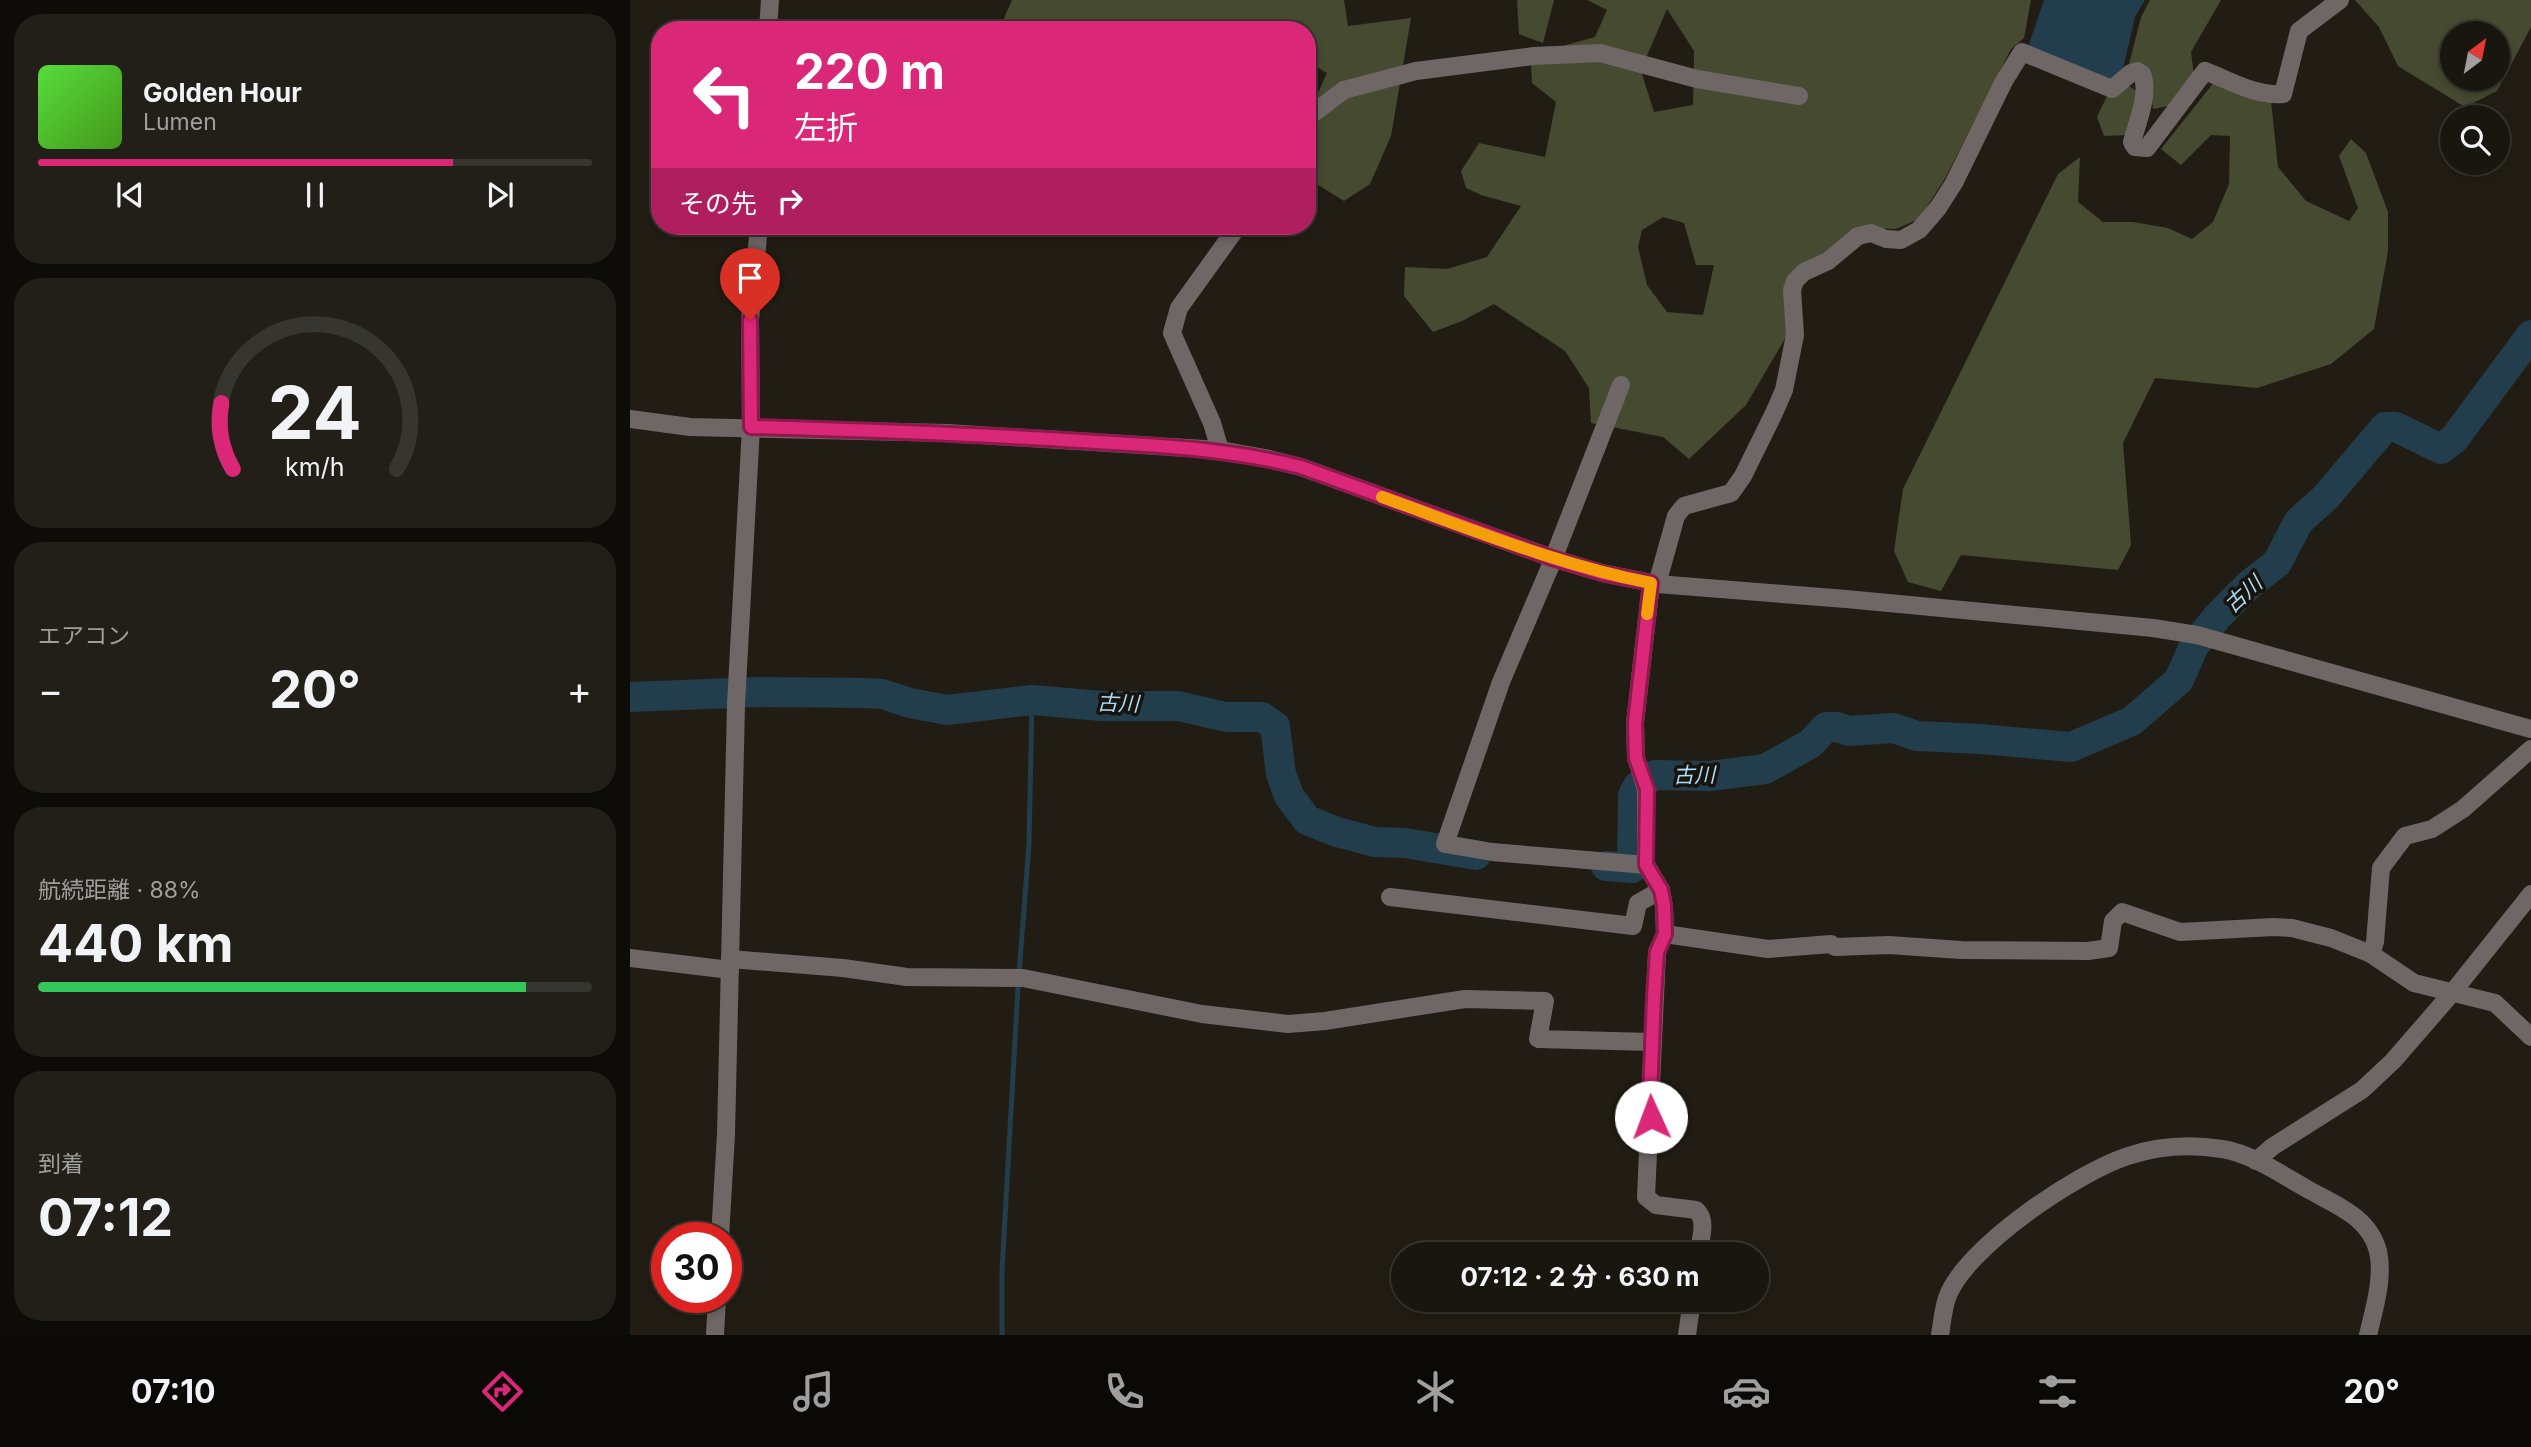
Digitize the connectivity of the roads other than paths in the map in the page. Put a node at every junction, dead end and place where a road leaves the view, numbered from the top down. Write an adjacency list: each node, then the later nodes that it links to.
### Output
1 (770, 0): 3 (street)
2 (2340, 0): 13 (street)
3 (769, 21)
4 (1799, 96): 5 (street)
5 (1316, 111)
6 (758, 235): 10 (street)
7 (1232, 235): 11 (street)
8 (1621, 385): 12 (street)
9 (630, 419): 10 (street)
10 (751, 427): 11 (street); 23 (street)
11 (1220, 450): 12 (street)
12 (1552, 558): 13 (street); 16 (street)
13 (1654, 584): 14 (street); 16 (street)
14 (2531, 729)
15 (2531, 749): 21 (street)
16 (1636, 864): 17 (street)
17 (1661, 890): 19 (street); 20 (street)
18 (2531, 894): 24 (street)
19 (1390, 897)
20 (1665, 934): 21 (street); 26 (street)
21 (2371, 954): 24 (street)
22 (630, 958): 23 (street)
23 (730, 964): 26 (street); 28 (street)
24 (2452, 993): 25 (street); 27 (street)
25 (2531, 1037)
26 (1651, 1042): 29 (street)
27 (2256, 1161): 34 (street); 35 (street)
28 (721, 1222)
29 (1700, 1242)
30 (1690, 1312): 33 (street)
31 (716, 1313): 32 (street)
32 (715, 1335)
33 (1687, 1335)
34 (1940, 1335)
35 (2368, 1335)

